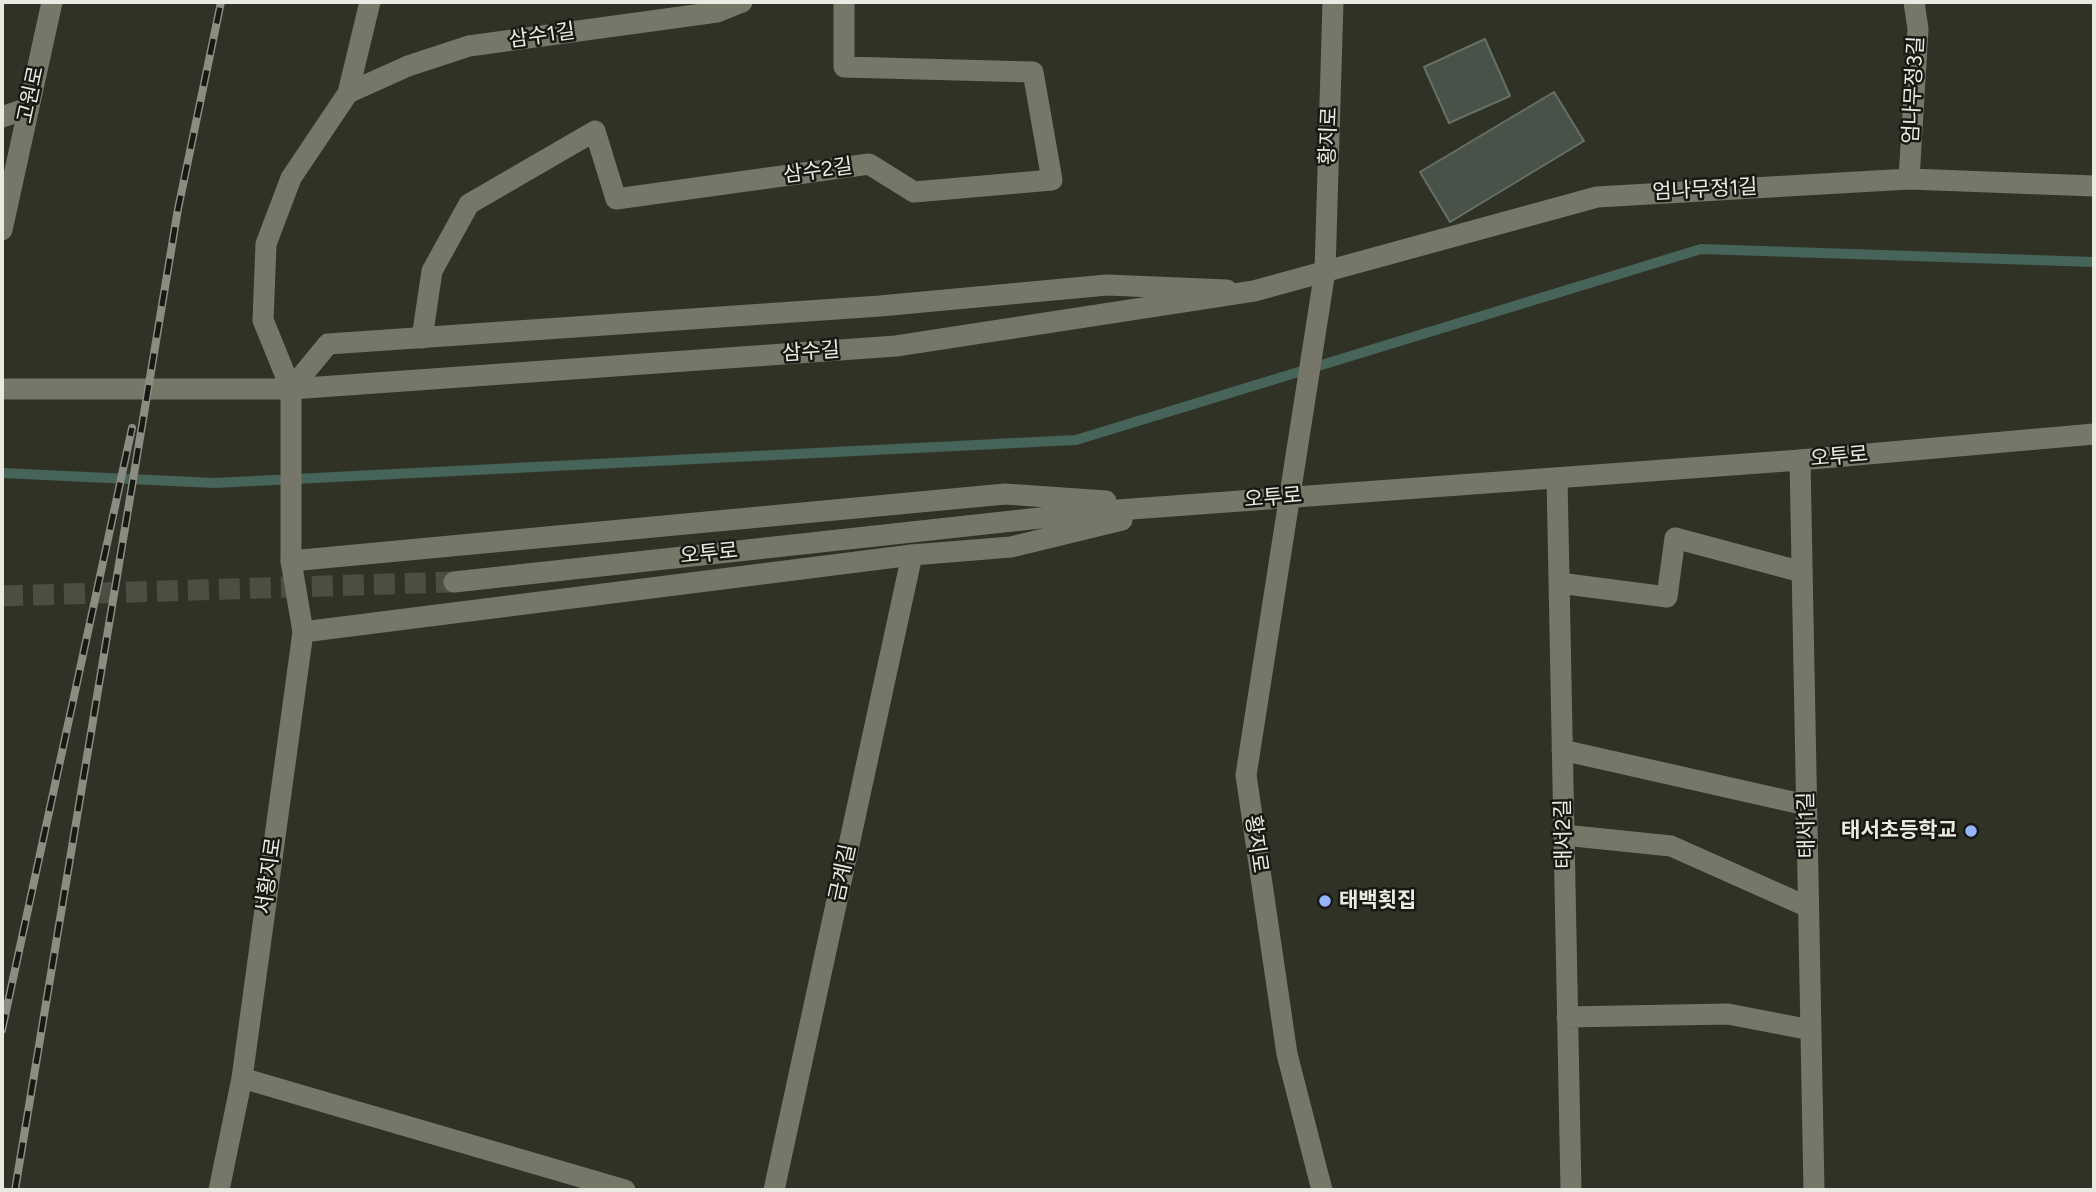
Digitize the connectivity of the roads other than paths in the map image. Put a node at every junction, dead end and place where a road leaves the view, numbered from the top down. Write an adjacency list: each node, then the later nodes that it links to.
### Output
1 (52, 2): 8 (street, 고원로)
2 (370, 2): 7 (street)
3 (742, 2): 7 (street, 삼수1길)
4 (844, 2): 15 (street, 삼수2길)
5 (1333, 2): 13 (street, 황지로)
6 (1914, 2): 10 (street, 엄나무정3길)
7 (348, 93): 17 (street)
8 (28, 108): 9 (street); 12 (street, 고원로)
9 (2, 117)
10 (1909, 179): 11 (street, 엄나무정1길); 13 (street, 엄나무정1길)
11 (2094, 186)
12 (2, 230)
13 (1325, 271): 14 (street, 삼수길); 21 (street, 황지로)
14 (1254, 291): 15 (street); 17 (street, 삼수길)
15 (422, 338): 17 (street)
16 (2, 389): 17 (street, 삼수길)
17 (290, 389): 24 (street, 서황지로)
18 (2094, 434): 19 (street, 오투로)
19 (1800, 460): 20 (street, 오투로); 25 (street, 태서1길)
20 (1557, 478): 21 (street, 오투로); 27 (street, 태서2길)
21 (1288, 496): 22 (street, 오투로); 39 (street, 황지로)
22 (1182, 506): 23 (street); 24 (street); 26 (street, 오투로)
23 (912, 555): 28 (street); 38 (street, 금계길)
24 (291, 561): 28 (street, 서황지로)
25 (1802, 572): 27 (street); 30 (street, 태서1길)
26 (454, 582)
27 (1559, 583): 29 (street, 태서2길)
28 (303, 632): 35 (street, 서황지로)
29 (1562, 750): 30 (street); 31 (street, 태서2길)
30 (1806, 805): 32 (street, 태서1길)
31 (1564, 835): 32 (street); 33 (street, 태서2길)
32 (1808, 907): 34 (street, 태서1길)
33 (1567, 1017): 34 (street); 40 (street, 태서2길)
34 (1811, 1030): 41 (street, 태서1길)
35 (242, 1078): 36 (street, 서황지로); 37 (street)
36 (219, 1190)
37 (625, 1190)
38 (774, 1190)
39 (1322, 1190)
40 (1571, 1190)
41 (1814, 1190)

